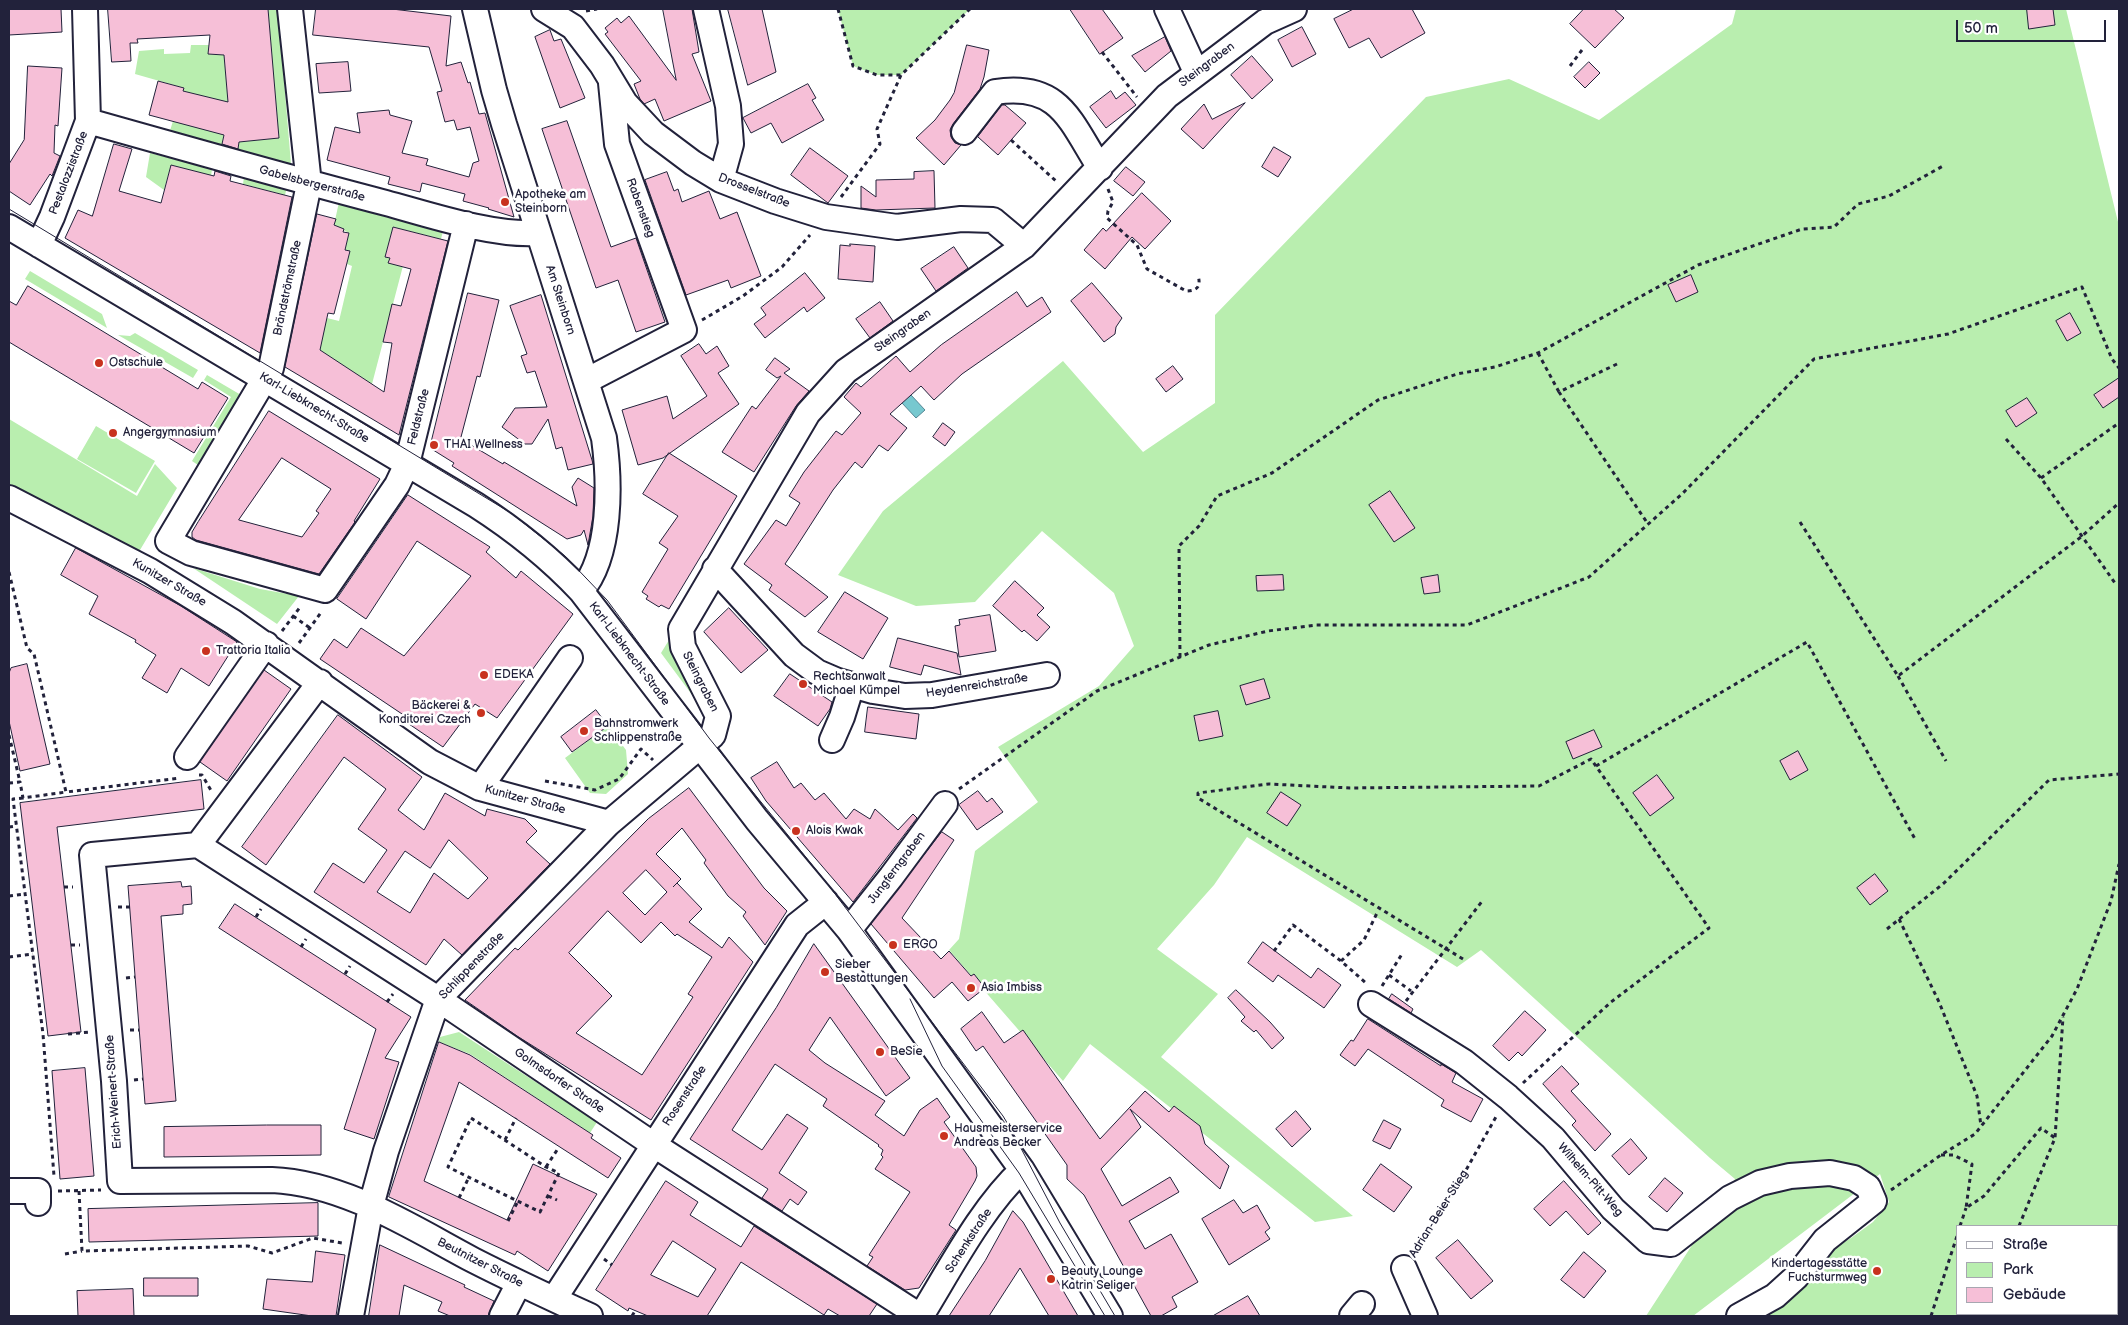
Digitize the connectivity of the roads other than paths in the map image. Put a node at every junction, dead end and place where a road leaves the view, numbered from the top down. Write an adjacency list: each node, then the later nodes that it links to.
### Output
1 (85, 9): 10 (street, Pestalozzistraße)
2 (290, 9): 14 (street, Brändströmstraße)
3 (475, 9): 17 (street, Am Steinborn)
4 (544, 9): 9 (street, Drosselstraße)
5 (706, 9): 13 (street)
6 (1167, 9): 8 (street)
7 (1294, 9): 8 (street, Steingraben)
8 (1196, 72): 12 (street, Steingraben)
9 (611, 82): 13 (street, Drosselstraße); 21 (street, Rabenstieg)
10 (88, 121): 14 (street, Gabelsbergerstraße); 18 (street, Pestalozzistraße)
11 (964, 132): 12 (street)
12 (1100, 168): 19 (street, Steingraben)
13 (721, 180): 19 (street, Drosselstraße)
14 (309, 184): 15 (street, Gabelsbergerstraße); 20 (street, Brändströmstraße)
15 (466, 224): 17 (street, Gabelsbergerstraße); 22 (street, Feldstraße)
16 (9, 227): 18 (street, Karl-Liebknecht-Straße)
17 (538, 233): 21 (street, Am Steinborn)
18 (38, 245): 20 (street, Karl-Liebknecht-Straße)
19 (1024, 246): 24 (street, Steingraben)
20 (266, 379): 22 (street, Karl-Liebknecht-Straße); 25 (street, Brändströmstraße)
21 (586, 381): 26 (street, Am Steinborn)
22 (407, 464): 25 (street, Feldstraße); 26 (street, Karl-Liebknecht-Straße)
23 (9, 498): 27 (street, Kunitzer Straße)
24 (715, 569): 31 (street, Heydenreichstraße); 33 (street, Steingraben)
25 (324, 590)
26 (581, 591): 33 (street, Karl-Liebknecht-Straße)
27 (275, 637): 30 (street, Kunitzer Straße); 34 (street)
28 (570, 658): 35 (street)
29 (1047, 675): 31 (street, Heydenreichstraße)
30 (320, 682): 35 (street, Kunitzer Straße); 38 (street)
31 (852, 685): 32 (street)
32 (832, 740)
33 (700, 746): 37 (street, Schlippenstraße); 39 (street, Karl-Liebknecht-Straße)
34 (187, 770)
35 (480, 788): 37 (street, Kunitzer Straße)
36 (945, 804): 40 (street, Jungferngraben)
37 (610, 823): 42 (street, Schlippenstraße)
38 (198, 845): 42 (street, Golmsdorfer Straße); 47 (street, Erich-Weinert-Straße)
39 (826, 902): 40 (street, Karl-Liebknecht-Straße); 43 (street, Rosenstraße)
40 (849, 930): 44 (street, Karl-Liebknecht-Straße)
41 (1375, 998): 57 (street, Wilhelm-Pitt-Weg)
42 (438, 999): 43 (street, Golmsdorfer Straße); 47 (street, Schlippenstraße)
43 (654, 1145): 50 (street, Rosenstraße); 54 (street, Golmsdorfer Straße)
44 (1022, 1170): 54 (street, Schenkstraße); 55 (street, Karl-Liebknecht-Straße)
45 (9, 1191): 46 (street)
46 (44, 1195)
47 (371, 1206): 49 (street, Beutnitzer Straße); 51 (street, Schlippenstraße)
48 (1404, 1268): 56 (street)
49 (519, 1284): 50 (street, Beutnitzer Straße); 52 (street)
50 (554, 1299): 53 (street, Beutnitzer Straße)
51 (351, 1316)
52 (502, 1316)
53 (590, 1316)
54 (920, 1316)
55 (1110, 1316)
56 (1425, 1316)
57 (1739, 1316)

